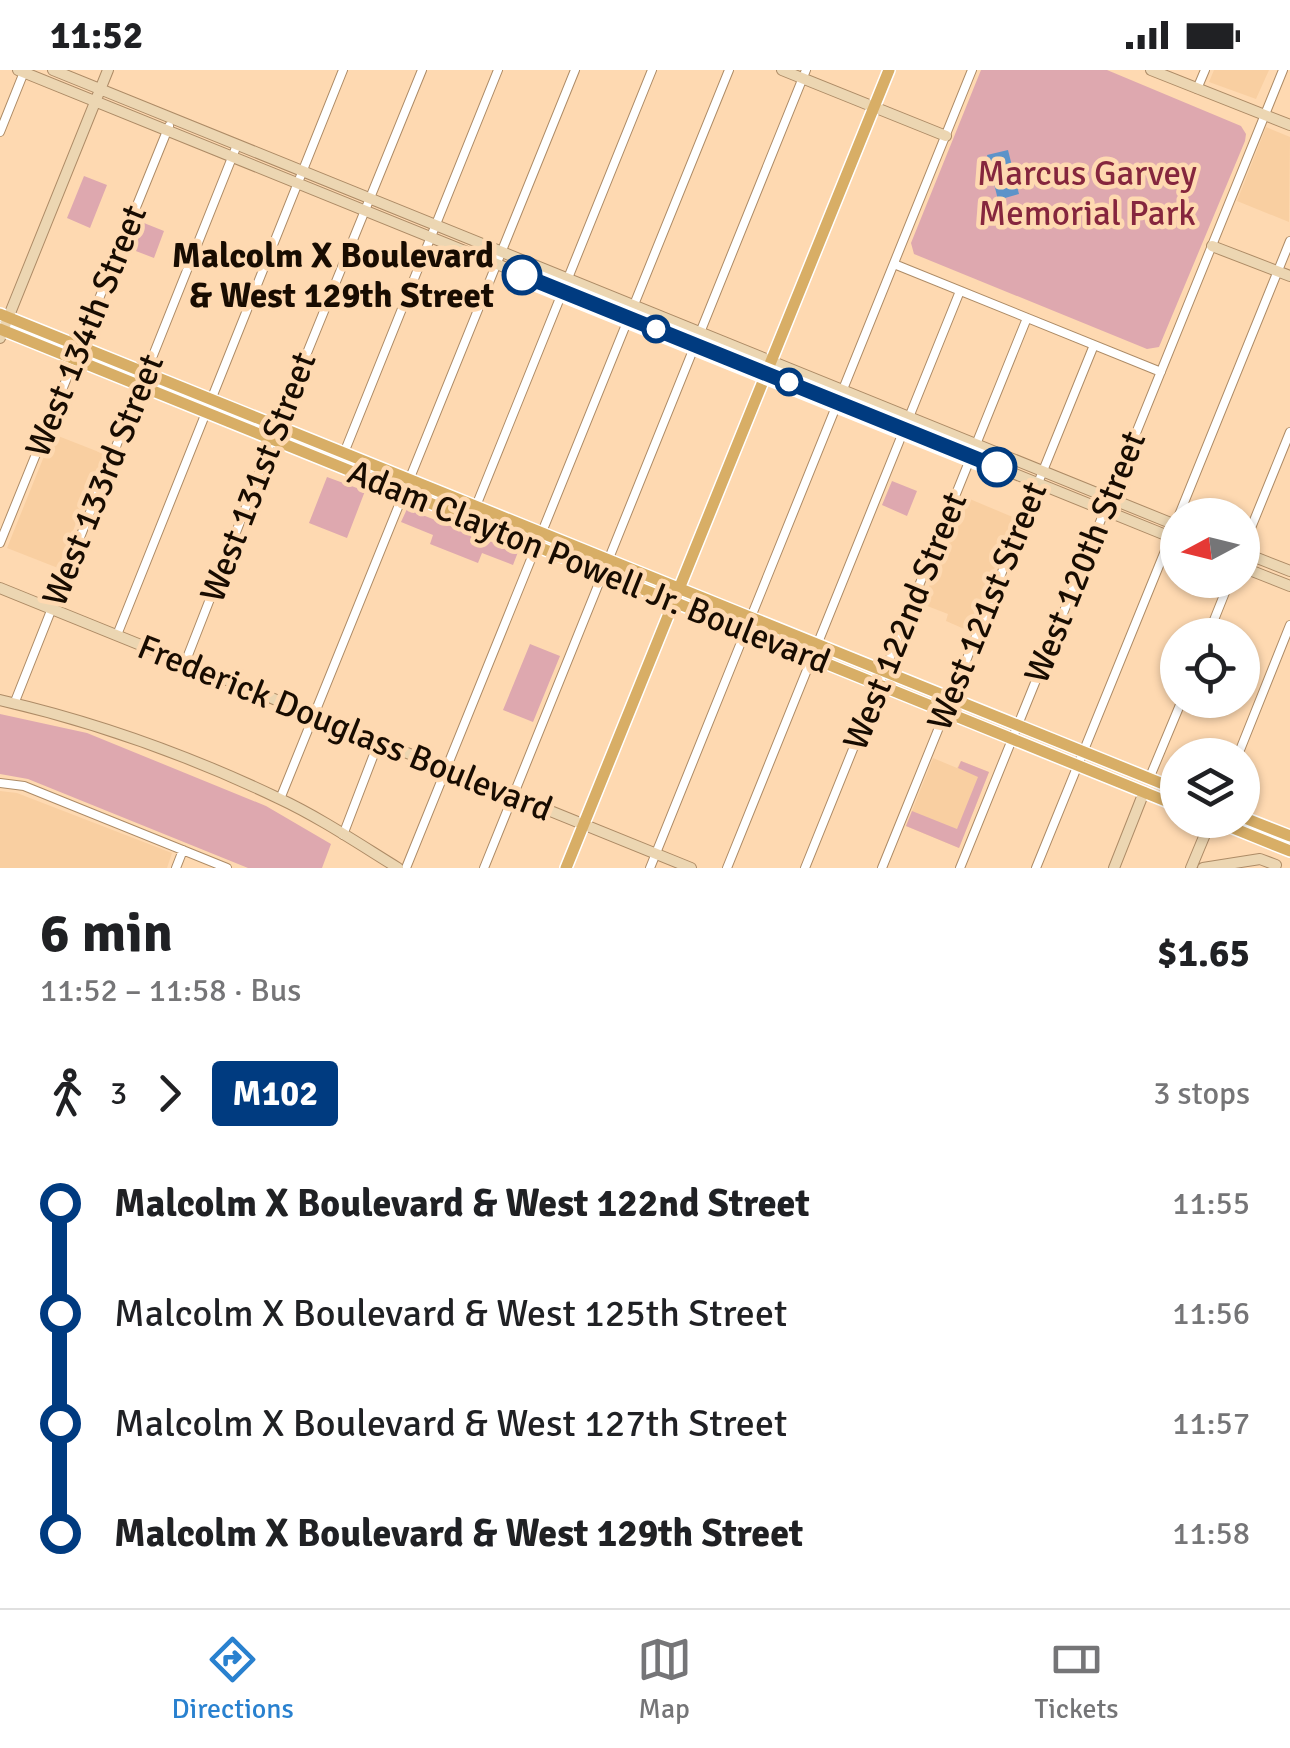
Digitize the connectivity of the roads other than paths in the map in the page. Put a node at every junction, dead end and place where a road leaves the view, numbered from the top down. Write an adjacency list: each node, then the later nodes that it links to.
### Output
1 (53, 70): 17 (main road)
2 (108, 70): 17 (main road)
3 (343, 70): 28 (street)
4 (422, 70): 30 (street, West 131st Street)
5 (498, 70): 32 (street)
6 (575, 70): 36 (street)
7 (652, 70): 41 (street)
8 (729, 70): 44 (street)
9 (782, 70): 16 (main road)
10 (889, 70): 20 (main road)
11 (972, 70): 25 (street)
12 (1151, 70): 18 (main road)
13 (1205, 70): 18 (street)
14 (1282, 70): 21 (street, West 120th Street)
15 (22, 71): 19 (main road); 24 (street)
16 (804, 74): 20 (main road); 48 (street)
17 (100, 89): 19 (main road); 22 (main road)
18 (1198, 89): 21 (main road)
19 (95, 102): 22 (main road); 47 (main road)
20 (874, 108): 25 (main road); 52 (main road)
21 (1264, 115): 23 (main road); 35 (street, West 120th Street)
22 (169, 124): 26 (main road); 27 (main road); 51 (street, West 134th Street)
23 (1290, 124)
24 (0, 132)
25 (946, 136): 37 (street)
26 (238, 145): 27 (street, West 133rd Street); 28 (main road)
27 (232, 157): 29 (main road); 54 (street, West 133rd Street)
28 (303, 171): 29 (street); 30 (main road)
29 (298, 183): 31 (main road); 57 (street)
30 (370, 198): 31 (street, West 131st Street); 32 (main road)
31 (365, 211): 33 (main road); 61 (street, West 131st Street)
32 (436, 224): 33 (street); 36 (main road)
33 (431, 238): 38 (main road); 66 (street)
34 (1290, 241): 39 (street)
35 (1212, 246): 39 (main road); 53 (street, West 120th Street)
36 (502, 251): 38 (street); 41 (main road)
37 (894, 264): 43 (street); 56 (street)
38 (497, 265): 42 (main road); 71 (street)
39 (1278, 271): 40 (main road); 73 (street)
40 (1290, 276)
41 (568, 278): 42 (street); 44 (main road)
42 (563, 291): 45 (main road); 76 (street)
43 (960, 291): 46 (street); 60 (street)
44 (634, 305): 45 (street); 48 (main road)
45 (629, 318): 49 (main road); 79 (street)
46 (1027, 318): 50 (street); 65 (street, West 122nd Street)
47 (2, 326): 51 (main road, Adam Clayton Powell Jr. Boulevard)
48 (700, 332): 49 (street); 52 (main road)
49 (695, 344): 52 (main road); 83 (street)
50 (1094, 345): 53 (street); 69 (street, West 121st Street)
51 (77, 352): 54 (main road, Adam Clayton Powell Jr. Boulevard); 55 (main road, Adam Clayton Powell Jr. Boulevard); 80 (street, West 134th Street)
52 (769, 367): 56 (main road); 58 (main road); 90 (main road)
53 (1161, 372): 72 (street, West 120th Street)
54 (146, 373): 55 (street, West 133rd Street); 57 (main road, Adam Clayton Powell Jr. Boulevard)
55 (140, 386): 59 (main road, Adam Clayton Powell Jr. Boulevard); 91 (street, West 133rd Street)
56 (843, 390): 58 (street); 60 (main road)
57 (211, 400): 59 (street); 61 (main road, Adam Clayton Powell Jr. Boulevard)
58 (838, 402): 62 (main road); 92 (street)
59 (206, 412): 64 (main road, Adam Clayton Powell Jr. Boulevard); 94 (street)
60 (910, 417): 62 (street); 65 (main road)
61 (278, 426): 64 (street, West 131st Street); 66 (main road, Adam Clayton Powell Jr. Boulevard)
62 (904, 430): 67 (main road); 95 (street)
63 (1290, 432): 74 (street)
64 (273, 440): 68 (main road, Adam Clayton Powell Jr. Boulevard); 96 (street, West 131st Street)
65 (976, 444): 67 (street, West 122nd Street); 69 (main road)
66 (344, 453): 68 (street); 71 (main road, Adam Clayton Powell Jr. Boulevard)
67 (971, 456): 70 (main road); 97 (street, West 122nd Street)
68 (339, 466): 71 (main road, Adam Clayton Powell Jr. Boulevard)
69 (1042, 470): 70 (street, West 121st Street); 72 (main road)
70 (1038, 483): 75 (main road); 100 (street, West 121st Street)
71 (408, 486): 76 (main road, Adam Clayton Powell Jr. Boulevard); 101 (street)
72 (1109, 497): 75 (street, West 120th Street); 77 (main road)
73 (1186, 498)
74 (1260, 506)
75 (1104, 510): 78 (main road); 103 (street, West 120th Street)
76 (473, 513): 79 (main road, Adam Clayton Powell Jr. Boulevard); 81 (main road, Adam Clayton Powell Jr. Boulevard)
77 (1160, 515)
78 (1160, 532)
79 (542, 533): 81 (street); 83 (main road, Adam Clayton Powell Jr. Boulevard)
80 (0, 543)
81 (536, 546): 86 (main road, Adam Clayton Powell Jr. Boulevard); 109 (street)
82 (1260, 558): 85 (main road)
83 (608, 561): 86 (street); 90 (main road, Adam Clayton Powell Jr. Boulevard)
84 (1160, 571): 107 (street)
85 (1290, 571)
86 (602, 574): 90 (main road, Adam Clayton Powell Jr. Boulevard); 114 (street)
87 (1260, 574): 88 (main road)
88 (1290, 586)
89 (0, 588): 91 (main road, Frederick Douglass Boulevard)
90 (676, 595): 92 (main road, Adam Clayton Powell Jr. Boulevard); 118 (main road)
91 (51, 608): 94 (main road, Frederick Douglass Boulevard); 99 (street, West 133rd Street)
92 (748, 624): 95 (main road, Adam Clayton Powell Jr. Boulevard); 125 (street)
93 (1290, 625): 105 (street)
94 (117, 635): 96 (main road, Frederick Douglass Boulevard)
95 (815, 651): 97 (main road, Adam Clayton Powell Jr. Boulevard); 134 (street)
96 (185, 663): 101 (main road, Frederick Douglass Boulevard)
97 (881, 678): 100 (main road, Adam Clayton Powell Jr. Boulevard); 135 (street, West 122nd Street)
98 (0, 700): 99 (main road)
99 (14, 704): 115 (main road)
100 (948, 705): 103 (main road, Adam Clayton Powell Jr. Boulevard); 104 (main road, Adam Clayton Powell Jr. Boulevard); 136 (street, West 121st Street)
101 (313, 714): 106 (main road, Frederick Douglass Boulevard); 115 (street)
102 (1175, 718): 110 (street)
103 (1018, 726): 104 (street, West 120th Street); 107 (main road, Adam Clayton Powell Jr. Boulevard)
104 (1012, 738): 108 (main road, Adam Clayton Powell Jr. Boulevard); 137 (street, West 120th Street)
105 (1245, 738)
106 (380, 741): 109 (main road, Frederick Douglass Boulevard); 120 (street)
107 (1084, 752): 108 (street); 110 (main road, Adam Clayton Powell Jr. Boulevard)
108 (1078, 765): 113 (main road, Adam Clayton Powell Jr. Boulevard); 138 (street)
109 (446, 768): 114 (main road, Frederick Douglass Boulevard); 129 (street)
110 (1150, 779): 112 (main road, Adam Clayton Powell Jr. Boulevard); 113 (street)
111 (0, 782): 123 (street)
112 (1160, 783)
113 (1144, 792): 116 (main road, Adam Clayton Powell Jr. Boulevard); 139 (main road)
114 (513, 796): 118 (main road, Frederick Douglass Boulevard); 130 (street)
115 (280, 799): 120 (main road)
116 (1160, 799)
117 (1260, 823): 119 (main road)
118 (584, 825): 125 (main road, Frederick Douglass Boulevard); 131 (main road)
119 (1290, 834): 124 (main road)
120 (344, 835): 129 (main road)
121 (1204, 838): 140 (main road)
122 (1257, 838): 124 (main road)
123 (183, 850): 127 (street); 128 (street)
124 (1287, 850): 126 (main road)
125 (655, 854): 132 (street); 133 (main road, Frederick Douglass Boulevard)
126 (1276, 866): 141 (main road)
127 (176, 868)
128 (227, 868)
129 (402, 868)
130 (484, 868)
131 (566, 868)
132 (650, 868)
133 (691, 868)
134 (728, 868)
135 (805, 868)
136 (882, 868)
137 (960, 868)
138 (1036, 868)
139 (1114, 868)
140 (1191, 868)
141 (1203, 868)

